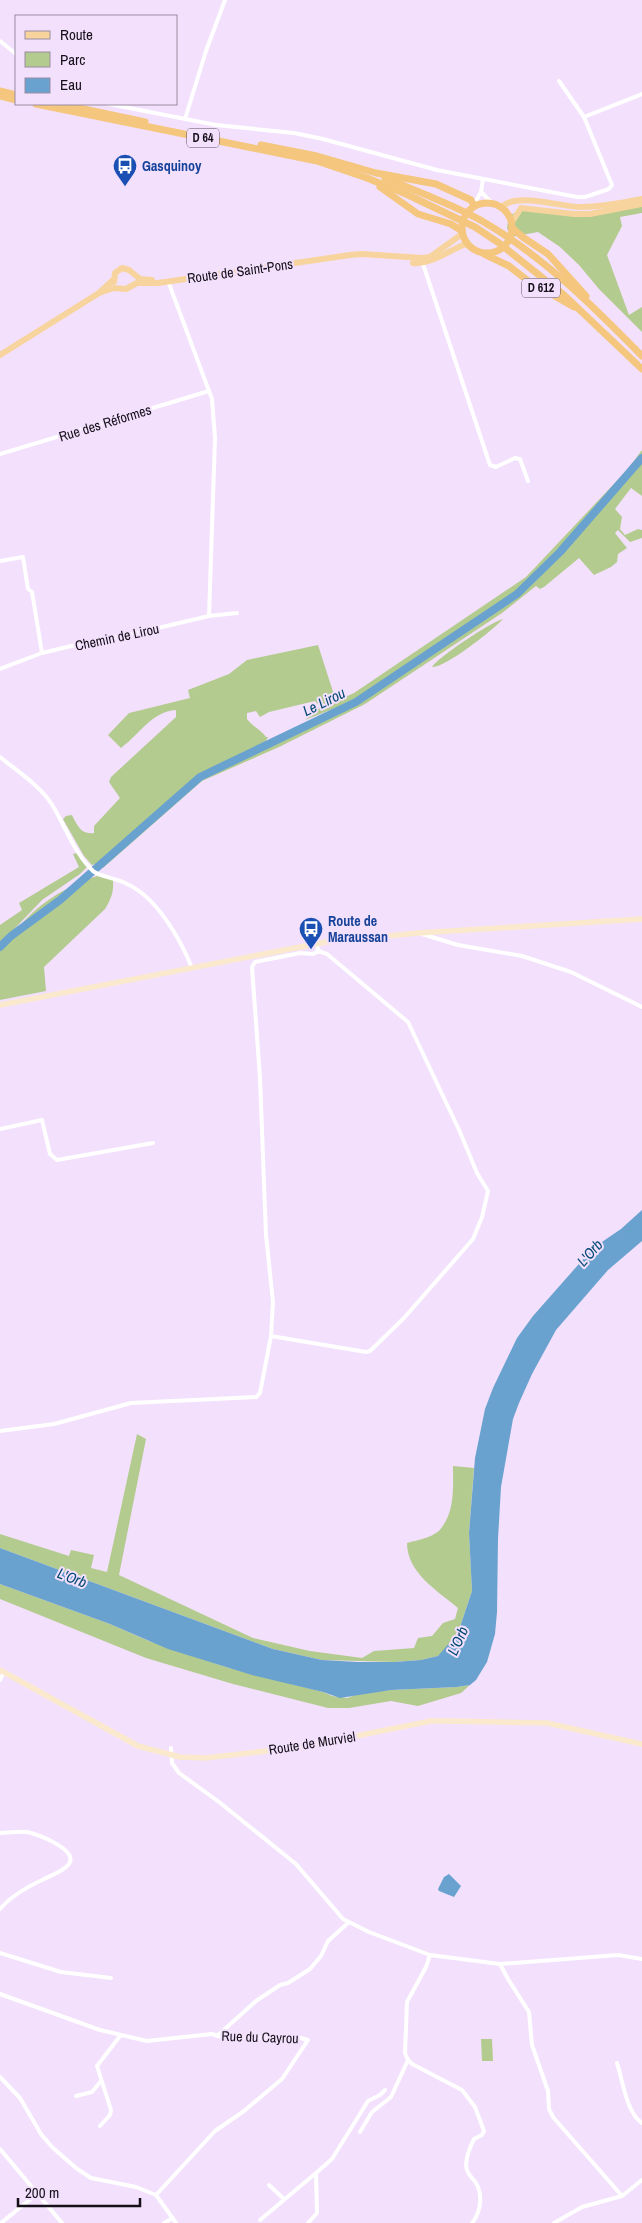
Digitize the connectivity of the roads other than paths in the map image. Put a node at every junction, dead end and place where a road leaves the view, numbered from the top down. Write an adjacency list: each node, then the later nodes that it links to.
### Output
1 (225, 0): 14 (street)
2 (0, 41): 3 (street)
3 (15, 53)
4 (559, 82): 13 (street)
5 (0, 91): 6 (highway)
6 (15, 94)
7 (642, 94): 13 (street)
8 (0, 96): 9 (highway)
9 (15, 100)
10 (41, 105): 16 (highway, D 64)
11 (65, 105): 15 (highway, D 64)
12 (114, 105): 14 (street)
13 (584, 117): 17 (street)
14 (186, 119): 17 (street)
15 (376, 173): 22 (highway, D 64); 34 (highway)
16 (367, 178): 25 (highway, D 64); 35 (highway)
17 (483, 179): 18 (street)
18 (481, 192): 20 (street); 22 (street)
19 (642, 198): 23 (main road)
20 (492, 203): 22 (highway); 23 (highway)
21 (642, 204): 24 (main road)
22 (474, 206): 25 (highway)
23 (502, 207): 24 (highway)
24 (512, 228): 26 (highway); 34 (highway, D 612)
25 (462, 231): 26 (highway); 27 (main road)
26 (476, 250): 27 (main road, Route de Saint-Pons); 35 (highway, D 612)
27 (422, 261): 30 (main road, Route de Saint-Pons); 41 (street)
28 (133, 275): 29 (main road); 30 (main road, Route de Saint-Pons); 32 (main road)
29 (113, 280): 31 (main road); 33 (main road)
30 (167, 281): 32 (main road, Route de Saint-Pons); 39 (street)
31 (118, 288): 32 (main road); 33 (main road)
32 (128, 288)
33 (99, 293): 36 (main road)
34 (601, 314): 37 (highway, D 612)
35 (600, 328): 38 (highway, D 612)
36 (0, 355)
37 (642, 356)
38 (642, 370)
39 (209, 391): 40 (street, Rue des Réformes); 44 (street)
40 (0, 454)
41 (528, 481)
42 (0, 561): 45 (street)
43 (236, 613): 44 (street, Chemin de Lirou)
44 (209, 616): 45 (street, Chemin de Lirou)
45 (42, 653): 46 (street, Chemin de Lirou)
46 (0, 668)
47 (0, 757): 52 (street)
48 (642, 919): 49 (main road)
49 (418, 933): 50 (main road); 54 (street)
50 (317, 943): 51 (street); 52 (main road)
51 (319, 951): 57 (street); 57 (street)
52 (193, 969): 53 (main road)
53 (0, 1006)
54 (642, 1007)
55 (0, 1129): 56 (street)
56 (154, 1143)
57 (271, 1336): 58 (street)
58 (0, 1431)
59 (2, 1671): 60 (street); 63 (main road, Route de Murviel)
60 (0, 1680)
61 (642, 1744): 63 (main road, Route de Murviel)
62 (170, 1748): 63 (street)
63 (171, 1756): 66 (street)
64 (0, 1833): 65 (street)
65 (0, 1909)
66 (348, 1923): 68 (street); 74 (street)
67 (0, 1953): 71 (street)
68 (430, 1955): 70 (street); 75 (street)
69 (642, 1959): 70 (street)
70 (500, 1964): 90 (street)
71 (111, 1978)
72 (0, 1994): 73 (street, Rue du Cayrou)
73 (120, 2036): 74 (street, Rue du Cayrou); 78 (street)
74 (217, 2036): 89 (street, Rue du Cayrou)
75 (408, 2060): 83 (street); 99 (street)
76 (617, 2063): 81 (street)
77 (0, 2077): 89 (street)
78 (101, 2081): 80 (street); 82 (street)
79 (385, 2090): 85 (street)
80 (76, 2096)
81 (642, 2122)
82 (100, 2126)
83 (360, 2132)
84 (0, 2149): 88 (street)
85 (316, 2173): 91 (street); 98 (street)
86 (642, 2180): 90 (street)
87 (270, 2185): 91 (street)
88 (38, 2193): 94 (street); 95 (street)
89 (156, 2195): 92 (street)
90 (622, 2196): 100 (street)
91 (284, 2199): 93 (street)
92 (173, 2218): 96 (street); 97 (street)
93 (260, 2220)
94 (1, 2223)
95 (62, 2223)
96 (164, 2223)
97 (176, 2223)
98 (308, 2223)
99 (472, 2223)
100 (554, 2223)

